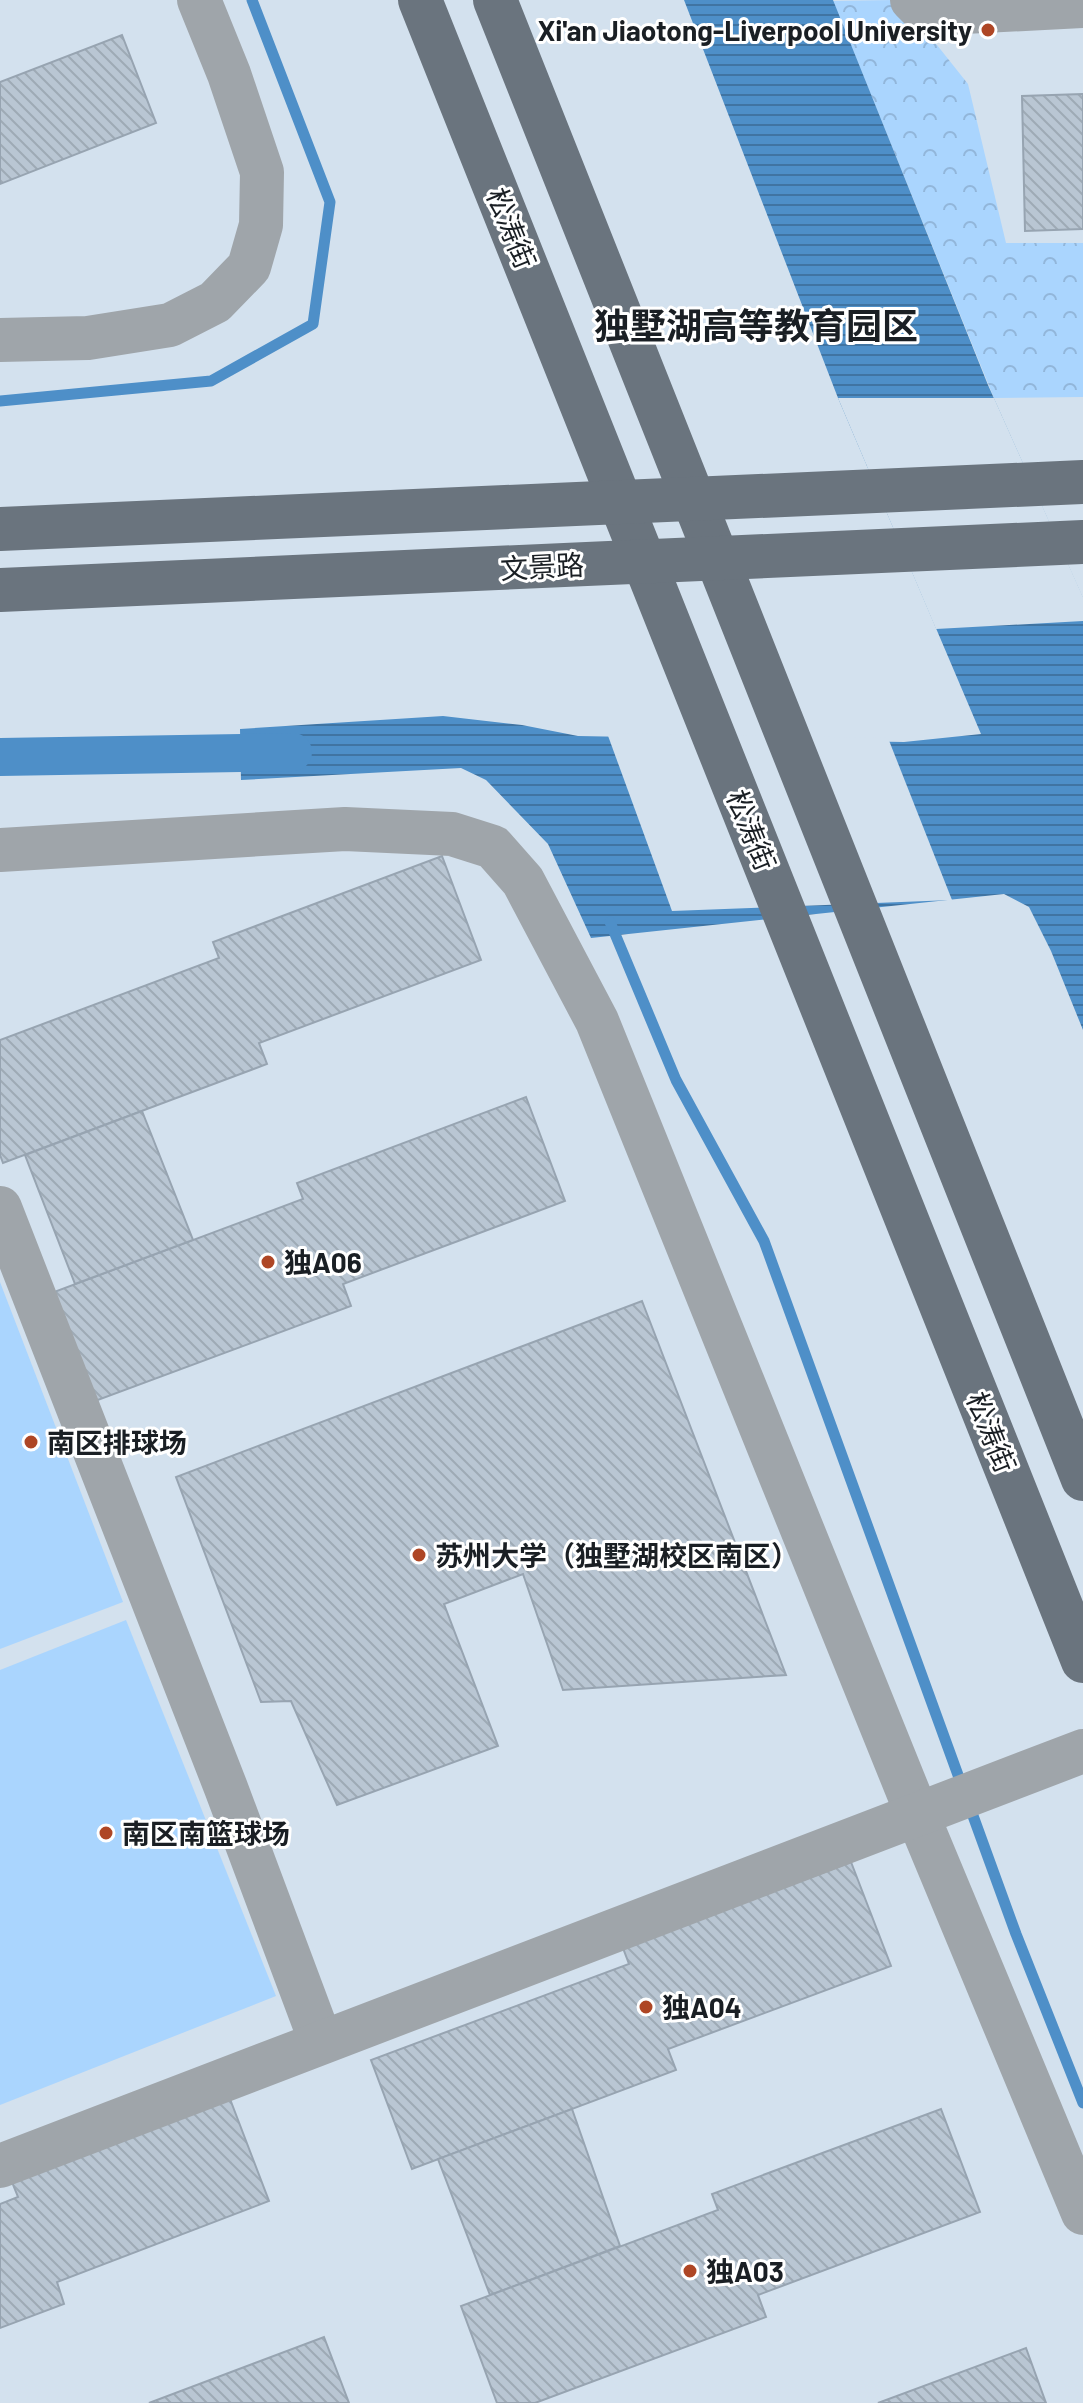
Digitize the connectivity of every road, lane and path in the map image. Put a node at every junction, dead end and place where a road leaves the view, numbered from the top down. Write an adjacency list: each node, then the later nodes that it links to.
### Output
1 (199, 0): 6 (lane)
2 (420, 0): 9 (main road, 松涛街)
3 (495, 0): 8 (main road)
4 (912, 0): 5 (lane)
5 (1083, 6)
6 (0, 340)
7 (1066, 483): 8 (main road)
8 (694, 499): 9 (main road); 12 (main road)
9 (622, 502): 10 (main road); 13 (main road, 松涛街)
10 (0, 529)
11 (1073, 543): 12 (main road, 文景路)
12 (718, 557): 13 (main road, 文景路); 17 (main road)
13 (645, 562): 14 (main road, 文景路); 18 (main road, 松涛街)
14 (0, 590)
15 (0, 850): 20 (lane)
16 (0, 1208): 21 (lane)
17 (1083, 1479)
18 (1083, 1661)
19 (1083, 1751): 20 (lane)
20 (917, 1814): 21 (lane); 23 (lane)
21 (321, 2042): 22 (lane)
22 (0, 2166)
23 (1083, 2213)

